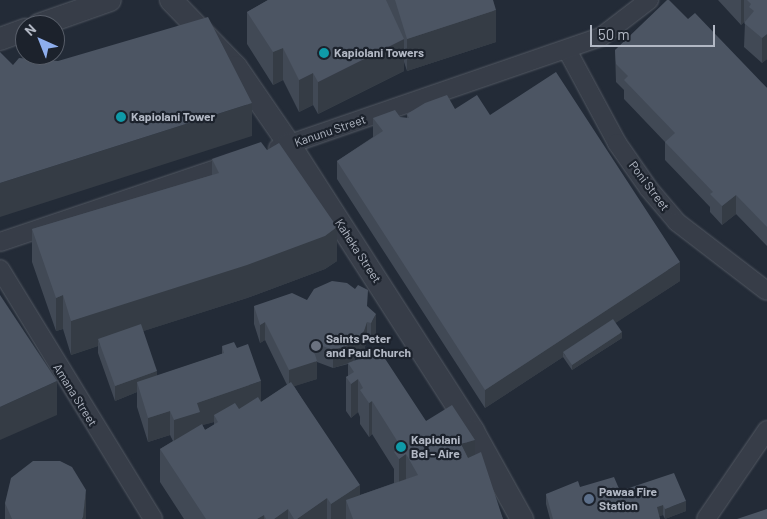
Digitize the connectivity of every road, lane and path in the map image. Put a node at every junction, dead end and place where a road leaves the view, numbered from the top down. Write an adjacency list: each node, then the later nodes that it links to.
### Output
1 (110, 0): 4 (street)
2 (171, 0): 8 (street, Kaheka Street)
3 (650, 0): 7 (street, Kanunu Street)
4 (65, 16)
5 (15, 34): 6 (street)
6 (0, 39)
7 (567, 50): 8 (street, Kanunu Street); 11 (street, Poni Street)
8 (289, 144): 9 (street, Kanunu Street); 14 (street, Kaheka Street)
9 (0, 242)
10 (0, 269): 13 (street, Amana Street)
11 (767, 291)
12 (767, 430): 15 (street)
13 (153, 519)
14 (522, 519)
15 (706, 519)

